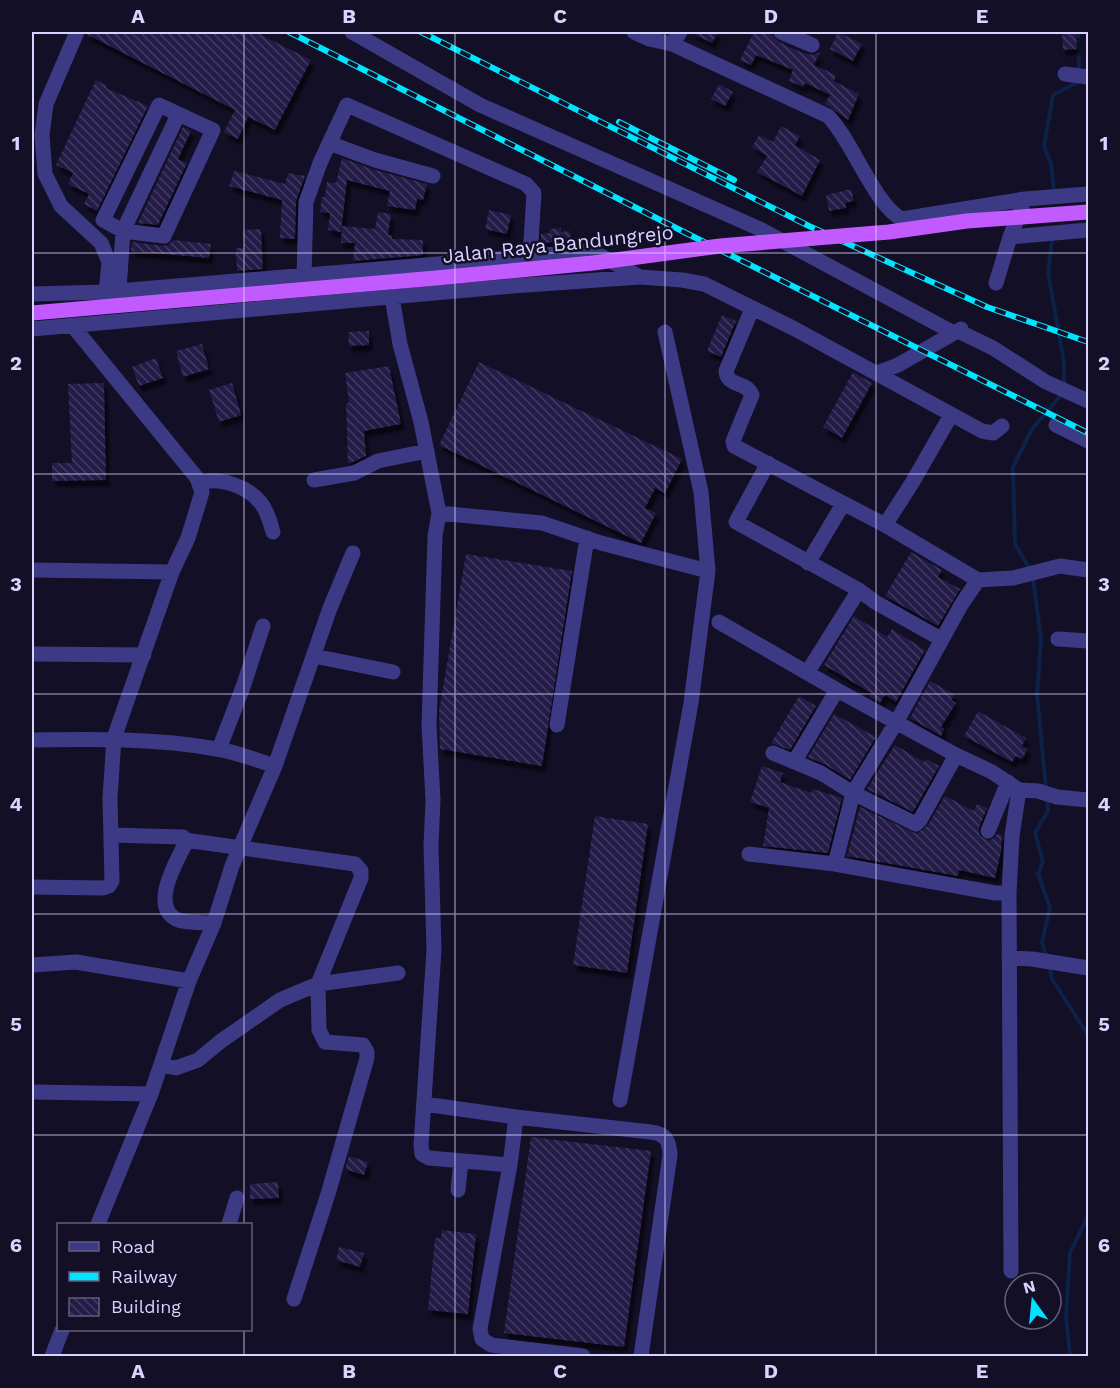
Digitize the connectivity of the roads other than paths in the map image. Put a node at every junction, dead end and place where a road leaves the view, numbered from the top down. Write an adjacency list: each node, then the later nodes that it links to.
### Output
1 (77, 32): 20 (street)
2 (352, 32): 27 (street)
3 (634, 32): 5 (street)
4 (781, 32): 6 (street)
5 (676, 38): 11 (street)
6 (812, 45)
7 (178, 115): 14 (street); 14 (street); 14 (street)
8 (329, 143): 9 (street); 16 (street); 17 (street)
9 (433, 176)
10 (1089, 194): 11 (street)
11 (1025, 199): 15 (street)
12 (1089, 212): 24 (main road, Jalan Raya Bandungrejo, bridge)
13 (1089, 230): 15 (street)
14 (123, 231): 20 (street)
15 (1010, 237): 19 (street)
16 (530, 257): 17 (street); 18 (street)
17 (304, 276): 20 (street)
18 (640, 277): 22 (street); 23 (street)
19 (996, 283)
20 (113, 291): 21 (street)
21 (32, 294)
22 (392, 297): 25 (street); 35 (street)
23 (752, 309): 29 (street); 36 (street)
24 (32, 313)
25 (72, 325): 26 (street); 38 (street)
26 (32, 329)
27 (960, 329): 29 (street); 30 (street)
28 (665, 332): 48 (street)
29 (877, 374): 31 (street)
30 (1089, 401)
31 (951, 415): 33 (street); 41 (street)
32 (1056, 424): 34 (street)
33 (1002, 426)
34 (1089, 441)
35 (427, 451): 37 (street); 40 (street)
36 (768, 463): 39 (street); 45 (street)
37 (314, 480)
38 (200, 484): 42 (street); 49 (street)
39 (843, 504): 41 (street); 45 (street)
40 (439, 513): 43 (street); 94 (street)
41 (885, 525): 50 (street)
42 (273, 532)
43 (587, 538): 48 (street); 64 (street)
44 (353, 553): 59 (street)
45 (808, 563): 51 (street)
46 (32, 570): 49 (street)
47 (1089, 570): 50 (street)
48 (708, 571): 93 (street)
49 (172, 572): 58 (street)
50 (978, 580): 54 (street)
51 (859, 590): 54 (street); 61 (street)
52 (719, 622): 61 (street)
53 (262, 626): 67 (street)
54 (941, 639): 63 (street)
55 (1058, 639): 56 (street)
56 (1089, 641)
57 (32, 654): 58 (street)
58 (144, 655): 65 (street)
59 (314, 656): 60 (street); 71 (street)
60 (393, 672)
61 (807, 673): 62 (street)
62 (837, 690): 63 (street); 70 (street)
63 (897, 722): 69 (street); 73 (street)
64 (557, 725)
65 (114, 738): 66 (street); 67 (street); 76 (street)
66 (32, 740)
67 (219, 749): 71 (street)
68 (773, 753): 70 (street)
69 (957, 756): 72 (street); 73 (street)
70 (794, 762): 73 (street)
71 (274, 766): 78 (street)
72 (1013, 786): 74 (street); 75 (street); 82 (street)
73 (853, 793): 80 (street)
74 (1089, 800)
75 (988, 831)
76 (111, 835): 77 (street); 81 (street)
77 (185, 840): 78 (street); 83 (street)
78 (240, 847): 83 (street); 89 (street)
79 (749, 855): 80 (street)
80 (835, 864): 82 (street)
81 (32, 887)
82 (1010, 893): 84 (street)
83 (214, 922): 88 (street)
84 (1009, 958): 86 (street); 102 (street)
85 (32, 965): 88 (street)
86 (1089, 968)
87 (398, 973): 89 (street)
88 (189, 981): 90 (street)
89 (318, 984): 90 (street); 103 (street)
90 (161, 1065): 92 (street)
91 (32, 1092): 92 (street)
92 (151, 1094): 100 (street)
93 (620, 1100)
94 (424, 1104): 95 (street); 96 (street)
95 (516, 1117): 97 (street); 107 (street)
96 (461, 1161): 97 (street); 98 (street)
97 (510, 1165): 106 (street)
98 (458, 1190)
99 (237, 1198): 101 (street)
100 (98, 1223)
101 (229, 1223)
102 (1011, 1271)
103 (294, 1299)
104 (61, 1331): 105 (street)
105 (52, 1356)
106 (583, 1356)
107 (641, 1356)

